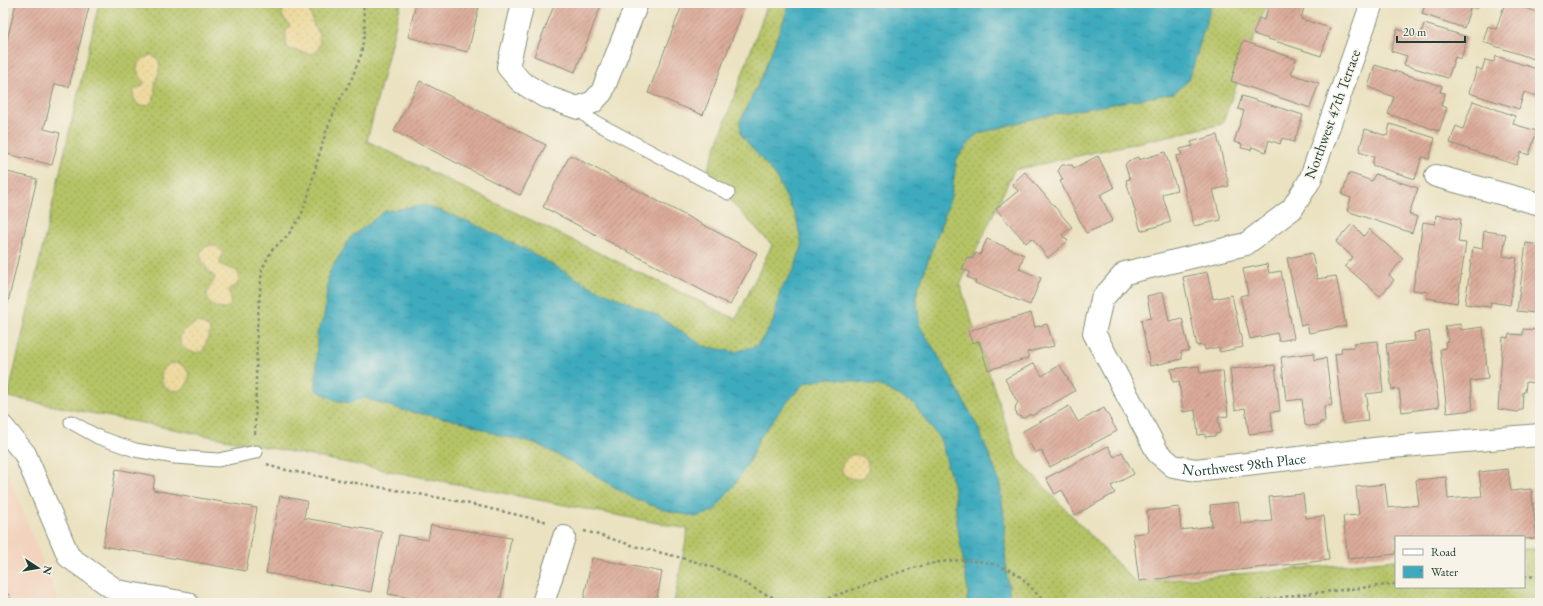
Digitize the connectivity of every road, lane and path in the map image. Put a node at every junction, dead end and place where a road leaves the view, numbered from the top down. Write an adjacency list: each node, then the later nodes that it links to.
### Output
1 (362, 3): 13 (path)
2 (523, 3): 5 (street)
3 (638, 3): 5 (street)
4 (1372, 3): 9 (street, Northwest 47th Terrace)
5 (586, 105): 7 (lane)
6 (1436, 176): 8 (street)
7 (728, 193)
8 (1540, 204)
9 (1125, 273): 12 (street, Northwest 98th Place)
10 (70, 422): 13 (lane)
11 (3, 427): 18 (street)
12 (1540, 435)
13 (256, 452): 14 (path)
14 (565, 530): 22 (street); 23 (path)
15 (1525, 576): 16 (path)
16 (1540, 577)
17 (1395, 584): 24 (path)
18 (116, 597): 21 (street)
19 (3, 599): 20 (lane)
20 (4, 603)
21 (187, 603)
22 (543, 603)
23 (1046, 603)
24 (1250, 603)

